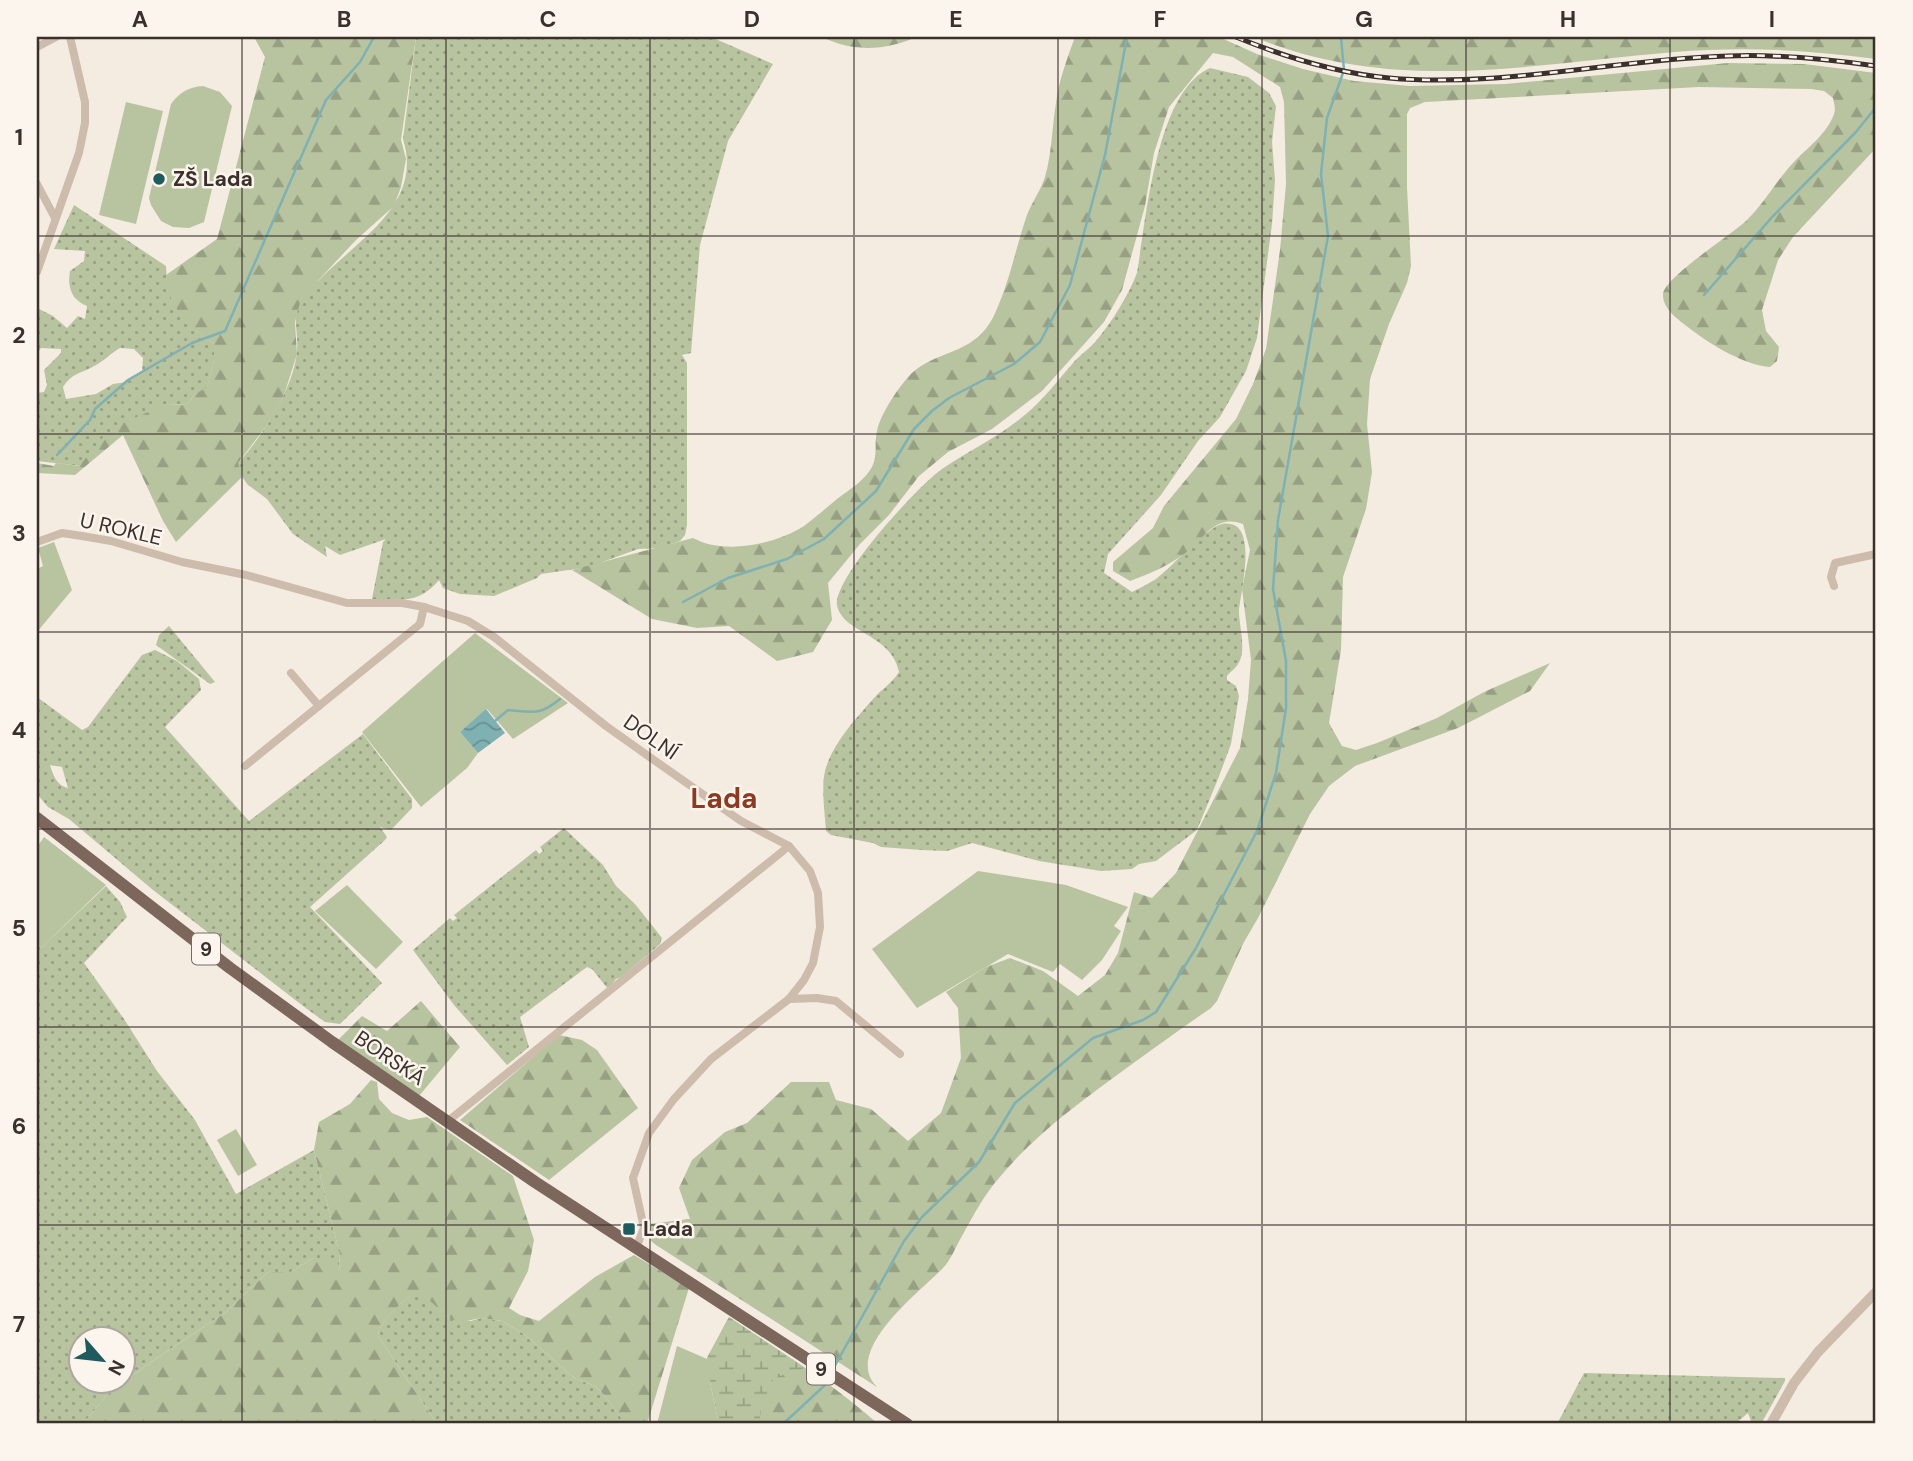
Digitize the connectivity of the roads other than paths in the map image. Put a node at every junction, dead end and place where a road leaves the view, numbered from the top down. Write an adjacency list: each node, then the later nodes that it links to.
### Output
1 (56, 37): 3 (street)
2 (69, 37): 5 (street)
3 (37, 47)
4 (37, 184): 5 (street)
5 (55, 219): 6 (street)
6 (37, 272)
7 (37, 542): 9 (street, U ROKLE)
8 (1876, 554): 10 (street)
9 (198, 566): 11 (street, DOLNÍ)
10 (1833, 586)
11 (424, 607): 13 (street); 16 (street, DOLNÍ)
12 (291, 673): 13 (street)
13 (319, 706): 14 (street)
14 (245, 766)
15 (37, 818): 19 (main road, BORSKÁ / 9)
16 (789, 846): 17 (street, DOLNÍ); 19 (street)
17 (789, 999): 18 (street); 20 (street, DOLNÍ)
18 (900, 1054)
19 (448, 1121): 20 (main road, BORSKÁ / 9)
20 (636, 1248): 22 (main road, BORSKÁ / 9)
21 (1876, 1292): 23 (street)
22 (907, 1424)
23 (1771, 1424)

